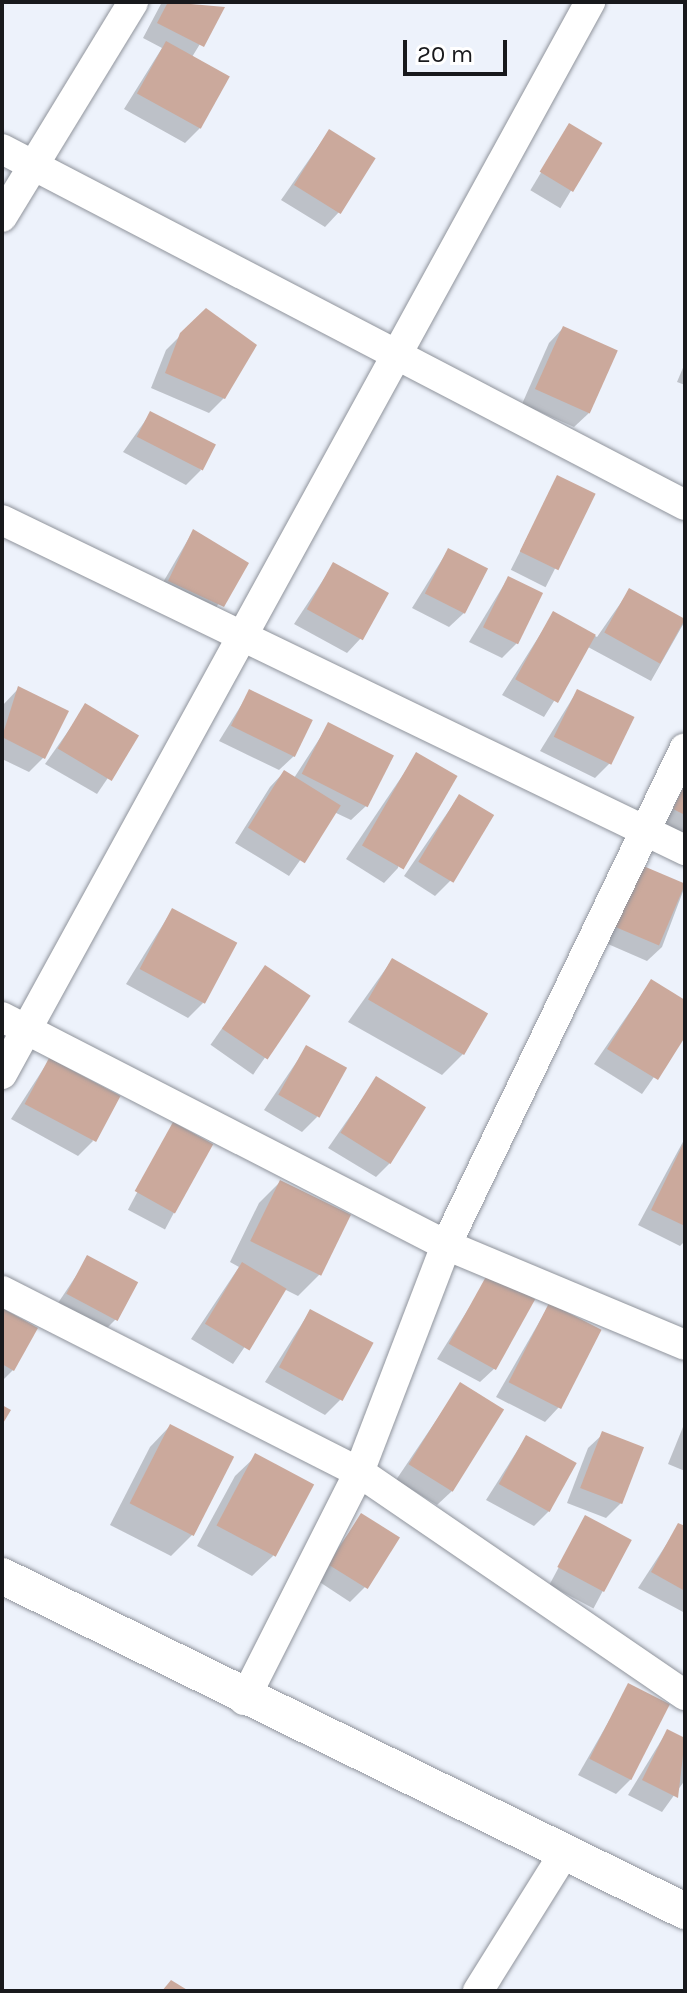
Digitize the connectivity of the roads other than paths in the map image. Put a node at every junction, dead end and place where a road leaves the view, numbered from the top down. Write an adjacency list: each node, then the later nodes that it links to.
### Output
1 (133, 2): 4 (street)
2 (590, 2): 6 (street)
3 (2, 149): 4 (street)
4 (31, 165): 5 (street); 6 (street)
5 (2, 217)
6 (395, 357): 7 (street); 9 (street)
7 (685, 505)
8 (2, 520): 9 (street)
9 (237, 636): 11 (street); 13 (street)
10 (685, 748): 11 (street)
11 (644, 830): 12 (street); 15 (street)
12 (685, 850)
13 (14, 1023): 14 (street); 15 (street)
14 (2, 1074)
15 (446, 1245): 17 (street); 18 (street)
16 (2, 1291): 18 (street)
17 (685, 1345)
18 (359, 1472): 20 (street); 21 (street)
19 (2, 1576): 21 (street)
20 (685, 1695)
21 (244, 1700): 22 (street)
22 (563, 1855): 23 (street); 24 (street)
23 (685, 1911)
24 (478, 1991)

